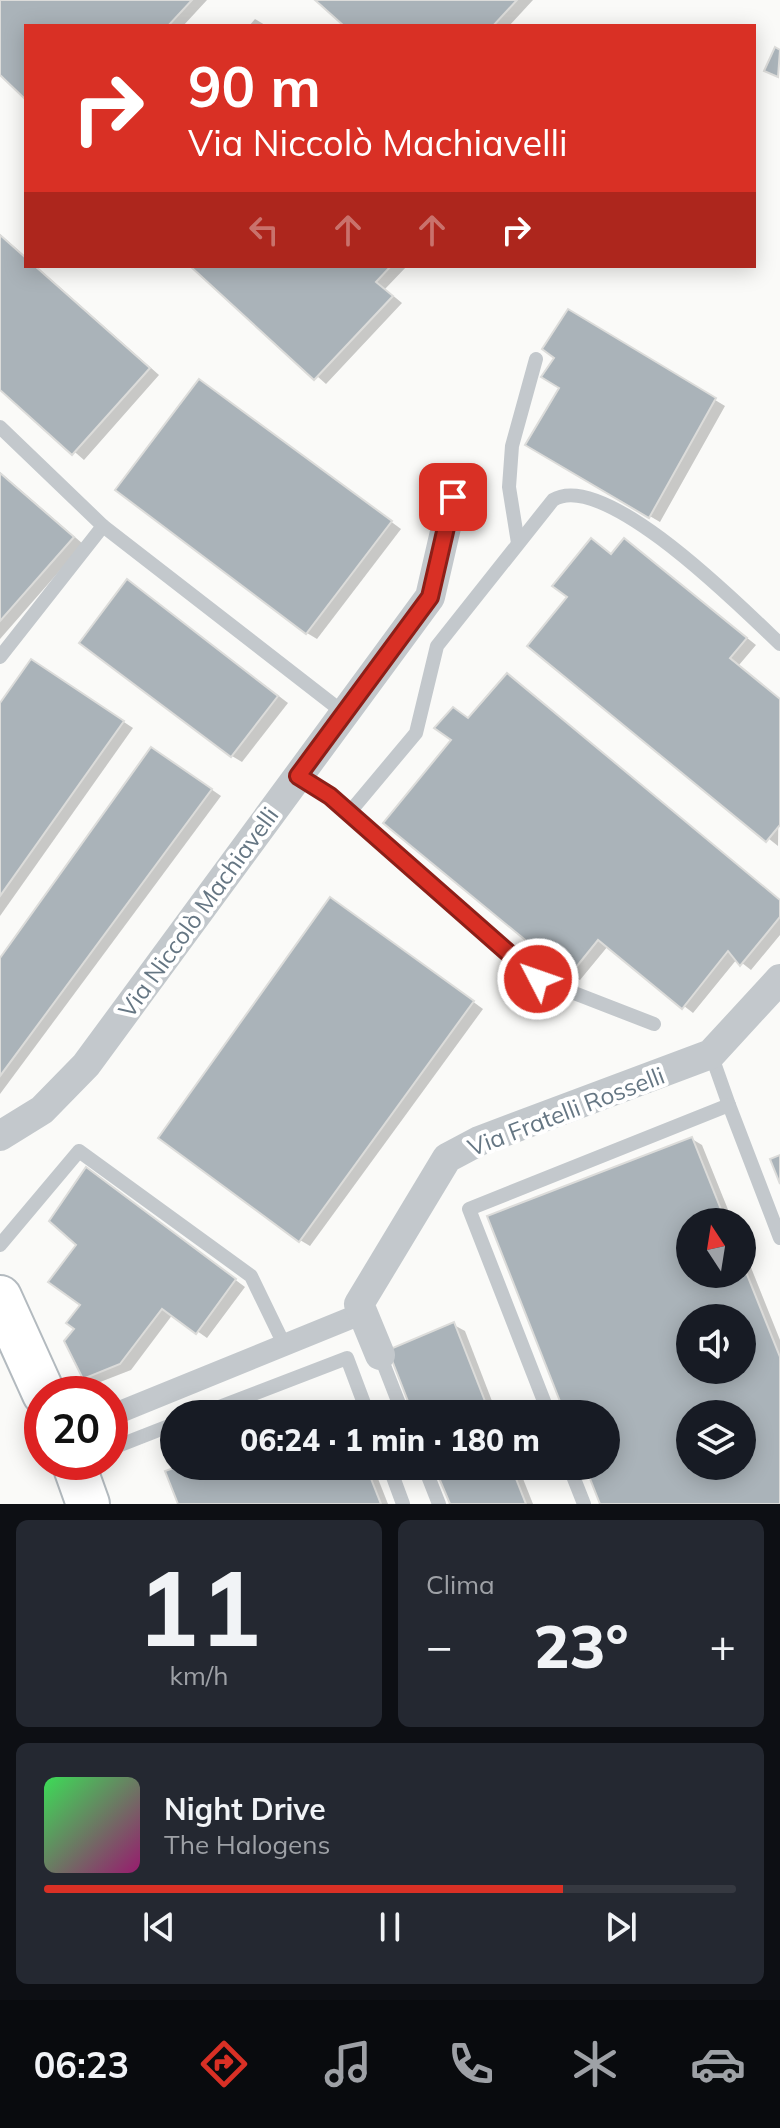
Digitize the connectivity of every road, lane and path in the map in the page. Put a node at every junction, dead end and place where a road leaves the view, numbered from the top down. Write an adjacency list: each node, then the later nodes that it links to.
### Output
1 (536, 359): 5 (lane)
2 (0, 427): 4 (lane)
3 (453, 497): 8 (street, Via Niccolò Machiavelli)
4 (103, 526): 7 (lane); 8 (lane)
5 (518, 543): 6 (lane); 10 (lane)
6 (780, 644)
7 (0, 657)
8 (344, 713): 9 (street, Via Niccolò Machiavelli)
9 (298, 776): 10 (lane); 15 (street, Via Niccolò Machiavelli)
10 (349, 813): 12 (lane)
11 (780, 979): 13 (street, Via Fratelli Rosselli)
12 (654, 1024)
13 (711, 1054): 14 (lane); 19 (street, Via Fratelli Rosselli)
14 (729, 1105): 16 (lane); 26 (lane)
15 (0, 1136)
16 (780, 1238)
17 (0, 1245): 20 (lane)
18 (0, 1297): 22 (main road)
19 (363, 1313): 21 (street); 27 (street)
20 (280, 1336)
21 (380, 1355): 25 (lane)
22 (36, 1376)
23 (238, 1400): 24 (lane)
24 (363, 1400)
25 (398, 1400)
26 (544, 1400)
27 (128, 1409)
28 (160, 1429): 29 (lane)
29 (128, 1442)
30 (85, 1480): 34 (main road)
31 (394, 1480): 35 (lane)
32 (430, 1480): 36 (lane)
33 (575, 1480): 37 (lane)
34 (88, 1504)
35 (403, 1504)
36 (439, 1504)
37 (584, 1504)

